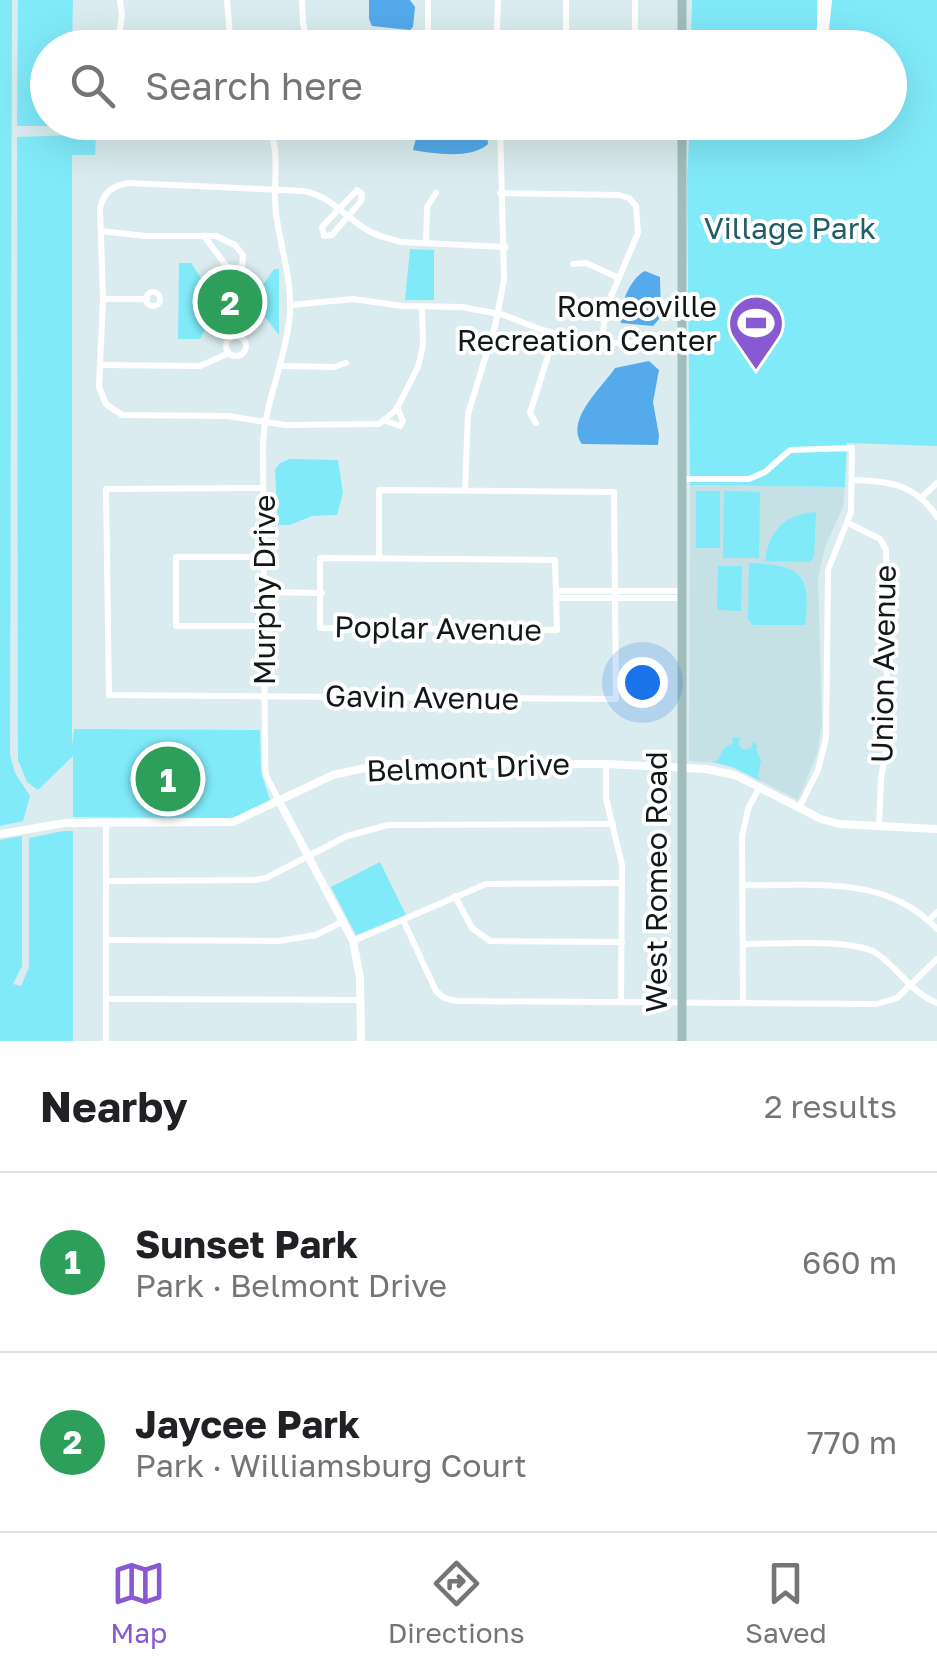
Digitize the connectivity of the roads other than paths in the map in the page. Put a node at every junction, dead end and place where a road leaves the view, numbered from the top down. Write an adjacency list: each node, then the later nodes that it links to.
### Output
1 (120, 0): 10 (street)
2 (228, 0): 11 (street)
3 (302, 0): 12 (street)
4 (428, 0): 13 (street)
5 (498, 0): 14 (street)
6 (566, 0): 15 (street)
7 (636, 0): 16 (street)
8 (682, 0): 17 (main road)
9 (824, 0): 18 (street)
10 (120, 30)
11 (230, 30)
12 (304, 30)
13 (428, 30)
14 (497, 30)
15 (566, 30)
16 (635, 30)
17 (682, 30)
18 (822, 30)
19 (273, 140): 22 (street, Murphy Drive)
20 (500, 140): 24 (street)
21 (682, 140): 40 (main road, West Romeo Road)
22 (276, 190): 25 (street); 27 (street); 35 (street, Murphy Drive)
23 (436, 193): 29 (street)
24 (500, 193): 30 (street); 32 (street)
25 (339, 206): 26 (street); 26 (street); 26 (street)
26 (349, 216): 29 (street)
27 (101, 231): 28 (street); 34 (street)
28 (204, 236): 28 (street)
29 (426, 243): 30 (street)
30 (505, 247): 37 (street)
31 (574, 264): 32 (street)
32 (618, 278): 39 (street)
33 (147, 299): 34 (street)
34 (103, 300): 43 (street)
35 (291, 305): 36 (street); 44 (street, Murphy Drive)
36 (422, 307): 37 (street); 45 (street)
37 (498, 314): 38 (street); 53 (street)
38 (555, 334): 39 (street); 48 (street)
39 (602, 343): 40 (street)
40 (680, 343): 49 (main road, West Romeo Road)
41 (227, 354): 43 (street)
42 (346, 362): 44 (street)
43 (101, 366): 47 (street)
44 (282, 366): 47 (street, Murphy Drive)
45 (398, 408): 46 (street); 46 (street)
46 (386, 420): 47 (street)
47 (265, 422): 52 (street, Murphy Drive)
48 (536, 424)
49 (680, 479): 50 (street); 63 (main road, West Romeo Road)
50 (852, 480): 54 (street); 56 (street)
51 (937, 483): 54 (street)
52 (263, 488): 57 (street, Murphy Drive); 65 (street, Gavin Avenue)
53 (465, 490): 58 (street); 62 (street)
54 (922, 497): 55 (street)
55 (937, 517)
56 (848, 523): 70 (street); 73 (street, Union Avenue)
57 (263, 558): 59 (street, Murphy Drive); 64 (street)
58 (379, 558): 60 (street); 61 (street)
59 (264, 592): 60 (street); 64 (street, Murphy Drive)
60 (322, 592): 61 (street, Poplar Avenue)
61 (558, 594): 62 (street)
62 (616, 594): 63 (street); 65 (street, Gavin Avenue)
63 (681, 594): 67 (main road, West Romeo Road)
64 (264, 626): 65 (street, Murphy Drive)
65 (264, 696): 69 (street, Murphy Drive)
66 (606, 764): 67 (street, Belmont Drive); 69 (street, Belmont Drive); 72 (street)
67 (681, 768): 68 (street, Belmont Drive); 95 (main road, West Romeo Road)
68 (759, 788): 70 (street, Belmont Drive); 79 (street)
69 (279, 801): 71 (street, Belmont Drive); 76 (street, Murphy Drive)
70 (799, 809): 73 (street, Belmont Drive)
71 (106, 822): 75 (street, Belmont Drive); 77 (street)
72 (613, 824): 76 (street); 78 (street)
73 (879, 827): 74 (street, Belmont Drive)
74 (937, 828)
75 (0, 834)
76 (309, 854): 77 (street); 83 (street, Murphy Drive)
77 (106, 882): 86 (street)
78 (622, 883): 80 (street); 88 (street)
79 (742, 885): 82 (street); 89 (street)
80 (455, 896): 84 (street); 88 (street)
81 (937, 912): 82 (street)
82 (929, 920): 85 (street)
83 (344, 921): 86 (street); 87 (street, Murphy Drive)
84 (404, 922): 87 (street); 94 (street)
85 (937, 929)
86 (106, 940): 92 (street)
87 (353, 941): 93 (street, Murphy Drive)
88 (622, 942): 94 (street)
89 (743, 944): 91 (street); 96 (street)
90 (937, 959): 91 (street)
91 (910, 986): 96 (street); 97 (street)
92 (106, 999): 93 (street); 98 (street)
93 (361, 1000): 99 (street, Murphy Drive)
94 (621, 1002): 95 (street)
95 (682, 1002): 96 (street); 100 (main road, West Romeo Road)
96 (743, 1003)
97 (937, 1003)
98 (106, 1041)
99 (362, 1041)
100 (682, 1041)

